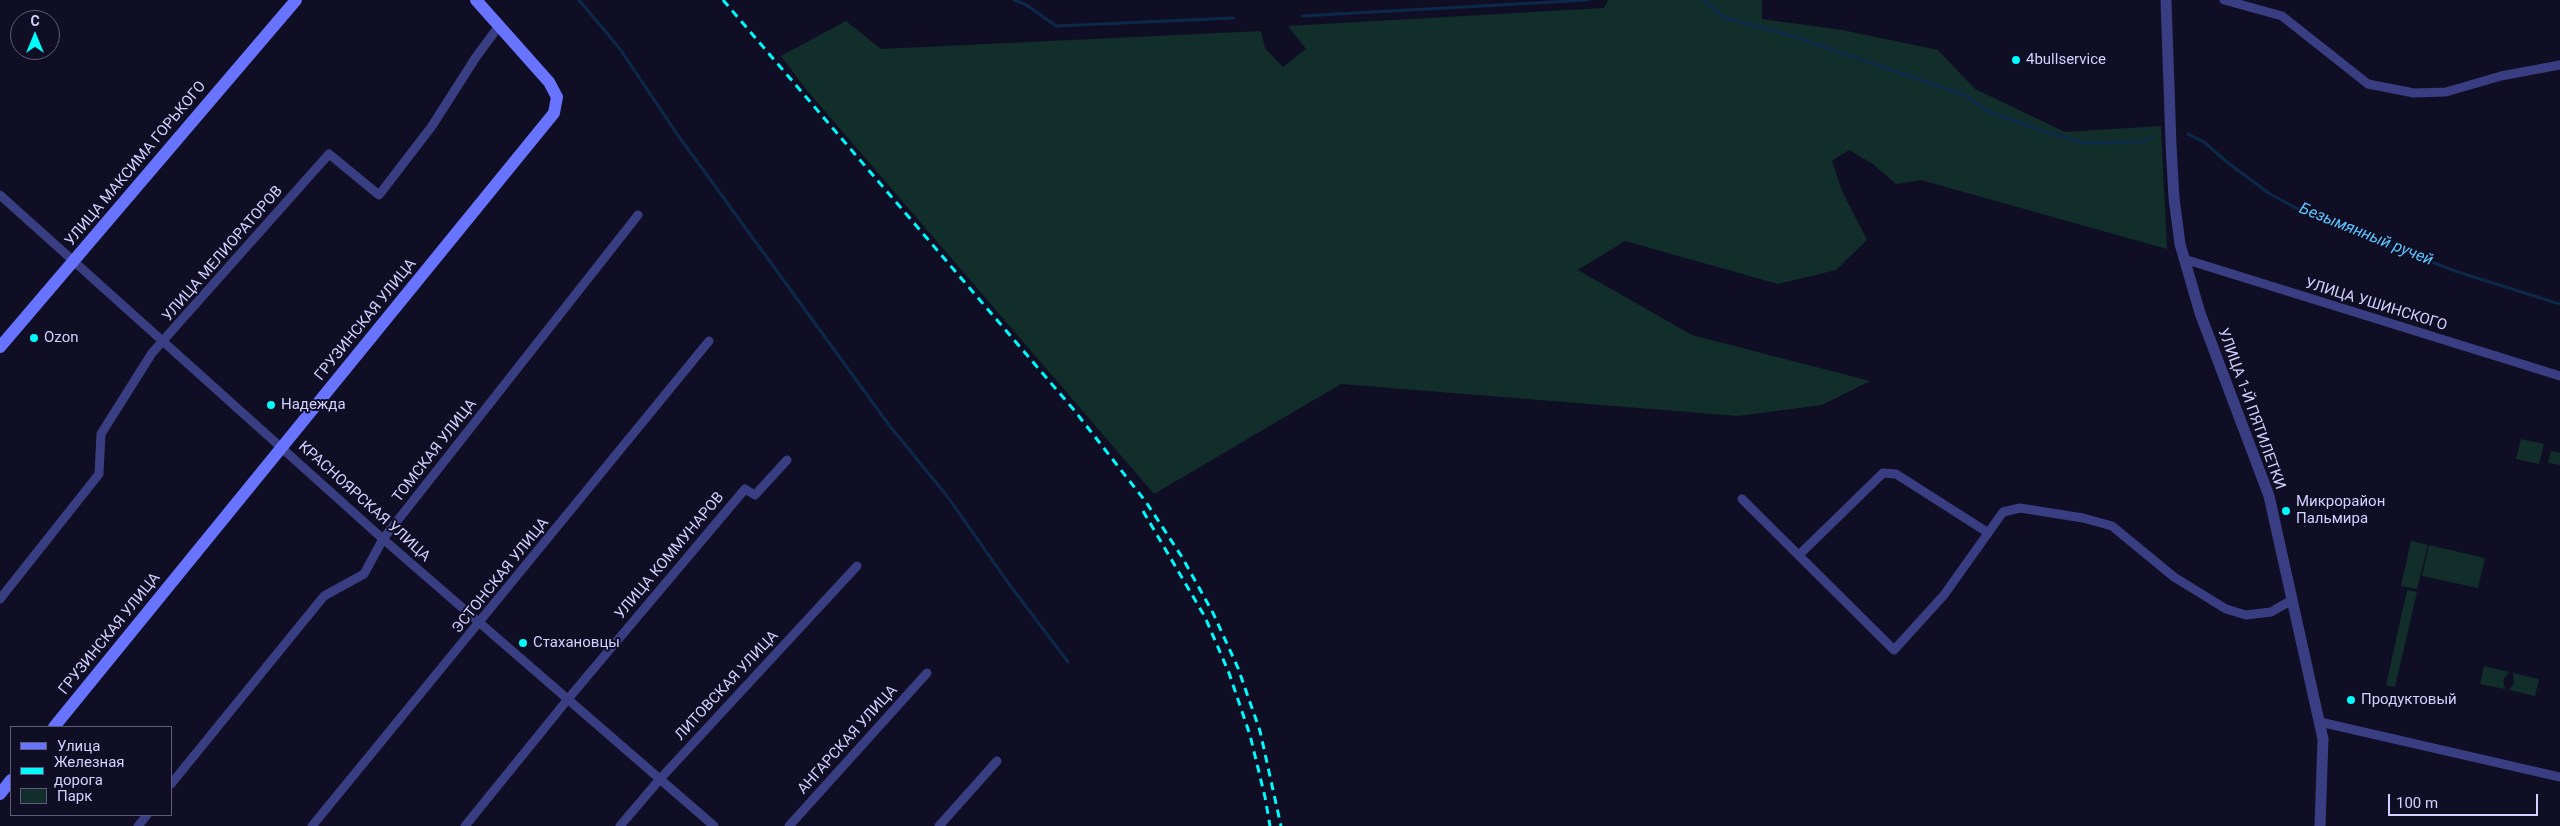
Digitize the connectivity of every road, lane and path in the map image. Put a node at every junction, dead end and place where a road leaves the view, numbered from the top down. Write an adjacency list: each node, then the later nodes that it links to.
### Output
1 (296, 0): 10 (main road, УЛИЦА МАКСИМА ГОРЬКОГО)
2 (477, 0): 5 (main road, ГРУЗИНСКАЯ УЛИЦА)
3 (2166, 0): 9 (street, УЛИЦА 1-Й ПЯТИЛЕТКИ)
4 (2224, 0): 6 (street)
5 (498, 26): 12 (street, УЛИЦА МЕЛИОРАТОРОВ); 15 (main road, ГРУЗИНСКАЯ УЛИЦА)
6 (2560, 65)
7 (0, 195): 10 (street, КРАСНОЯРСКАЯ УЛИЦА)
8 (638, 215): 19 (street, ТОМСКАЯ УЛИЦА)
9 (2184, 259): 14 (street, УЛИЦА УШИНСКОГО); 23 (street, УЛИЦА 1-Й ПЯТИЛЕТКИ)
10 (74, 262): 12 (street, КРАСНОЯРСКАЯ УЛИЦА); 13 (main road, УЛИЦА МАКСИМА ГОРЬКОГО)
11 (709, 341): 24 (street, ЭСТОНСКАЯ УЛИЦА)
12 (164, 342): 15 (street, КРАСНОЯРСКАЯ УЛИЦА); 22 (street, УЛИЦА МЕЛИОРАТОРОВ)
13 (0, 348)
14 (2560, 376)
15 (282, 447): 19 (street, КРАСНОЯРСКАЯ УЛИЦА); 28 (main road, ГРУЗИНСКАЯ УЛИЦА)
16 (787, 460): 26 (street, УЛИЦА КОММУНАРОВ)
17 (1742, 498): 20 (street)
18 (1987, 532): 20 (street); 20 (street); 23 (street)
19 (383, 539): 24 (street, КРАСНОЯРСКАЯ УЛИЦА); 33 (street, ТОМСКАЯ УЛИЦА)
20 (1800, 554)
21 (856, 566): 31 (street, ЛИТОВСКАЯ УЛИЦА)
22 (0, 599)
23 (2292, 600): 27 (street, УЛИЦА 1-Й ПЯТИЛЕТКИ)
24 (480, 623): 26 (street, КРАСНОЯРСКАЯ УЛИЦА); 37 (street, ЭСТОНСКАЯ УЛИЦА)
25 (927, 673): 41 (street, АНГАРСКАЯ УЛИЦА)
26 (568, 699): 31 (street, КРАСНОЯРСКАЯ УЛИЦА); 38 (street, УЛИЦА КОММУНАРОВ)
27 (2320, 722): 30 (street); 43 (street, УЛИЦА 1-Й ПЯТИЛЕТКИ)
28 (55, 726)
29 (997, 761): 42 (street)
30 (2560, 777)
31 (660, 779): 39 (street, ЛИТОВСКАЯ УЛИЦА); 40 (street, КРАСНОЯРСКАЯ УЛИЦА)
32 (10, 781): 34 (main road)
33 (172, 783)
34 (0, 794)
35 (146, 816): 36 (street)
36 (138, 826)
37 (312, 826)
38 (465, 826)
39 (620, 826)
40 (714, 826)
41 (788, 826)
42 (939, 826)
43 (2320, 826)

